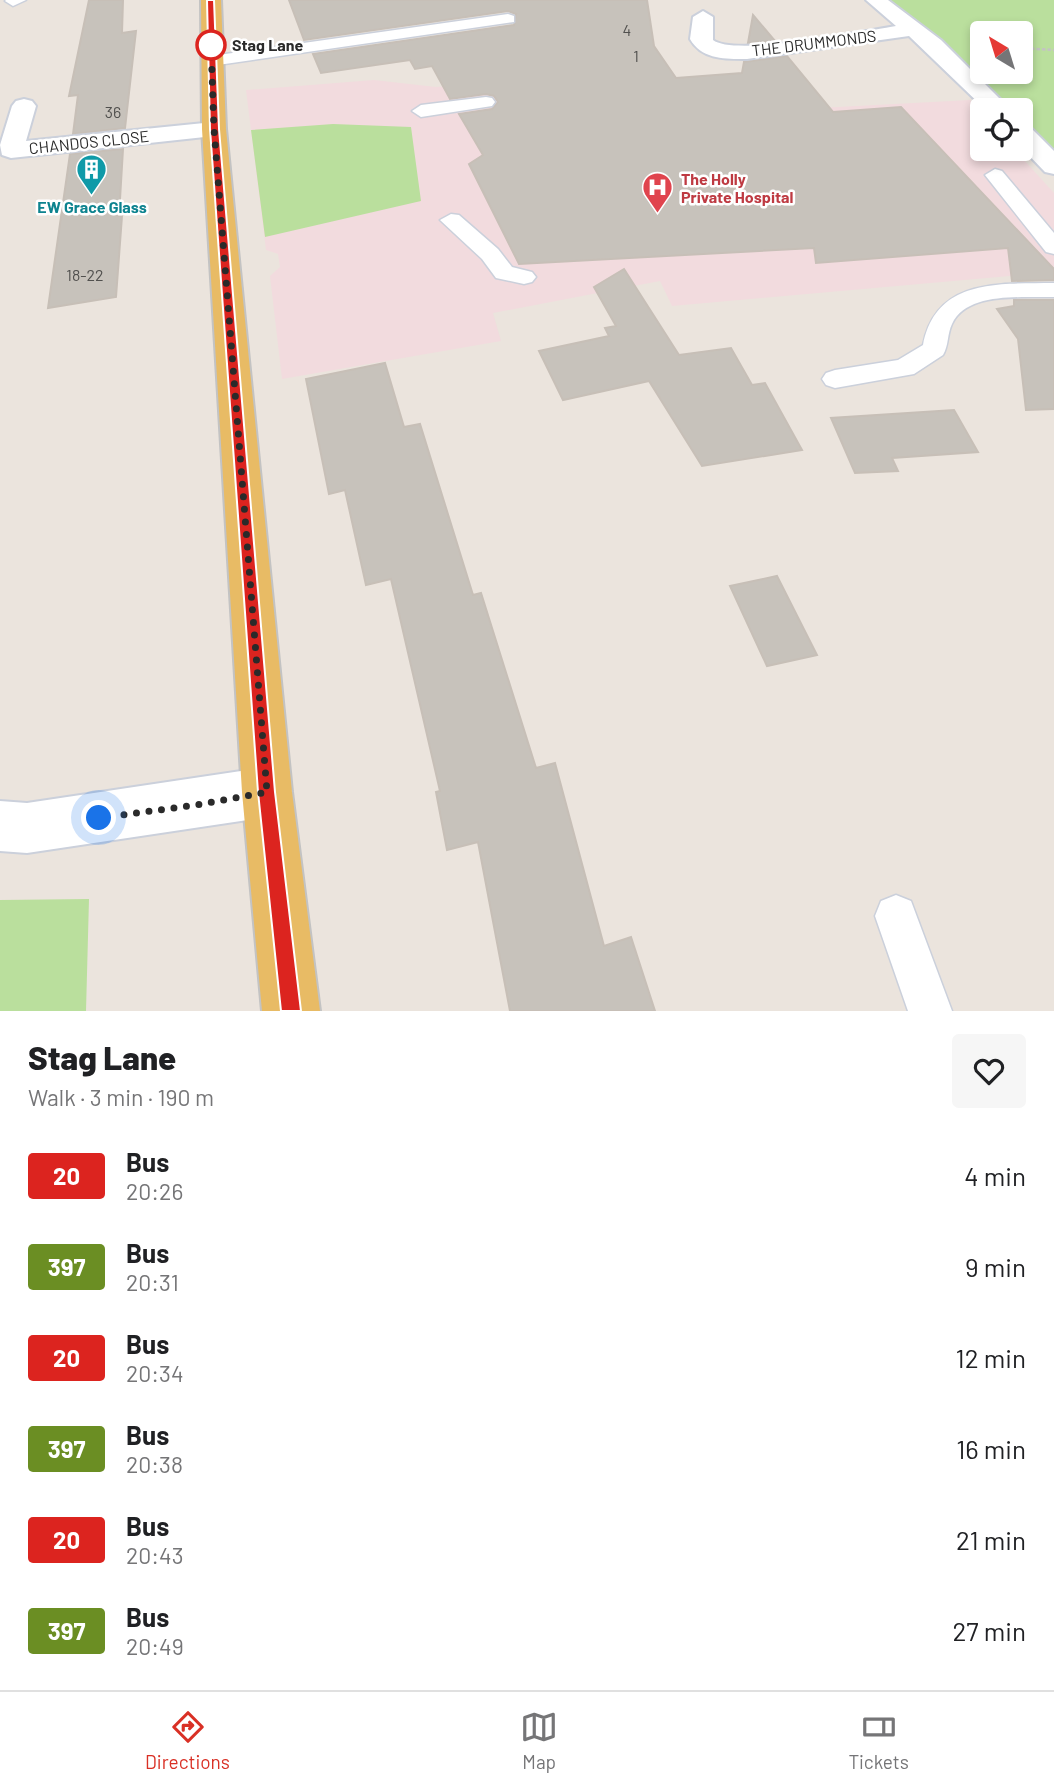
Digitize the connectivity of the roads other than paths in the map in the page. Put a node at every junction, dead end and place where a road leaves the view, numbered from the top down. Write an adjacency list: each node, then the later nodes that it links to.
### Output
1 (18, 0): 4 (lane)
2 (211, 0): 8 (main road)
3 (876, 0): 7 (street)
4 (13, 1)
5 (703, 16): 7 (street, THE DRUMMONDS)
6 (508, 19): 8 (lane)
7 (914, 29): 9 (street)
8 (211, 61): 13 (main road)
9 (986, 98)
10 (486, 102): 12 (lane)
11 (24, 106): 13 (street, CHANDOS CLOSE)
12 (421, 111)
13 (214, 129): 22 (main road)
14 (1033, 144): 15 (street)
15 (1054, 166)
16 (995, 175): 18 (lane)
17 (452, 220): 19 (lane)
18 (1054, 247)
19 (524, 277)
20 (1054, 290): 21 (lane)
21 (835, 379)
22 (267, 792): 23 (street); 25 (main road)
23 (0, 826)
24 (896, 916): 26 (lane)
25 (291, 1011)
26 (930, 1011)

